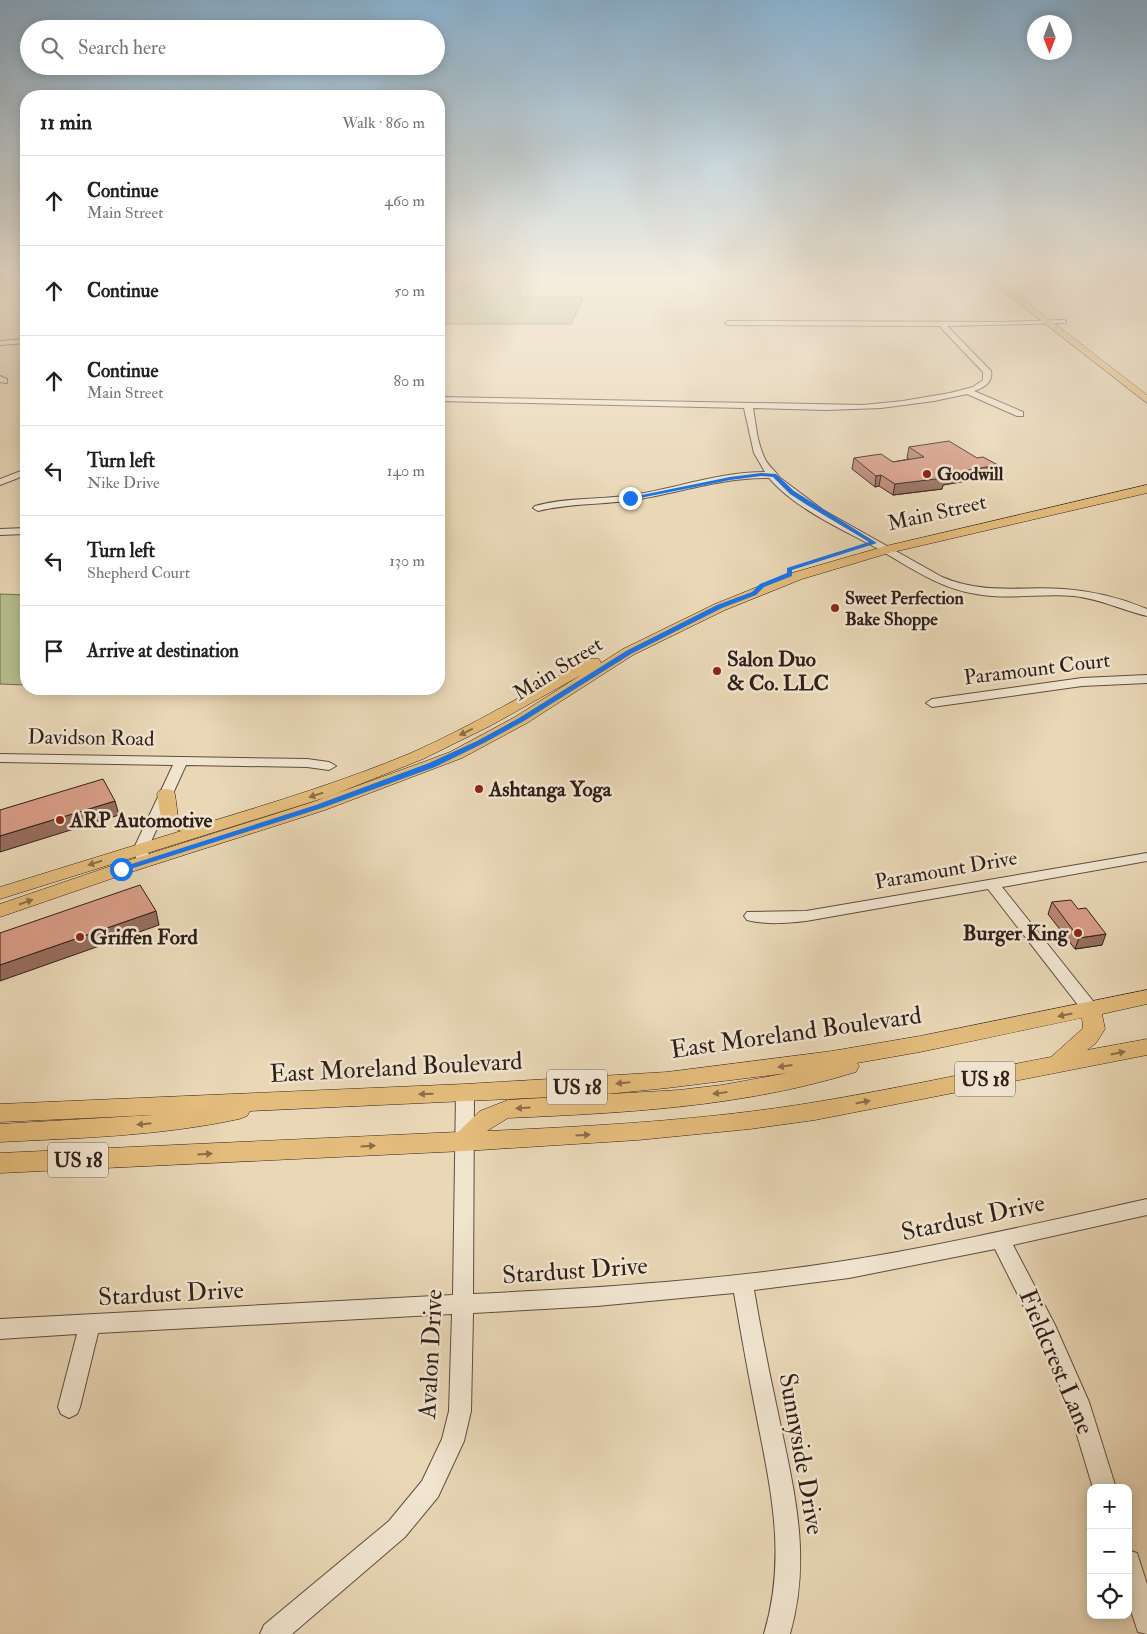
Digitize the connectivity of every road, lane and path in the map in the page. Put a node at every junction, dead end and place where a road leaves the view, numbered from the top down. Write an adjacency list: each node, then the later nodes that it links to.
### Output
1 (969, 352): 5 (street)
2 (1085, 352): 7 (main road)
3 (1096, 352): 4 (main road)
4 (1127, 371)
5 (967, 392): 8 (street); 9 (street)
6 (445, 399): 8 (street)
7 (1146, 400)
8 (748, 406): 11 (street)
9 (1020, 414)
10 (20, 474): 13 (street)
11 (774, 475): 16 (street); 20 (street)
12 (1147, 478): 20 (main road, Main Street)
13 (0, 482)
14 (1147, 483): 17 (main road)
15 (1147, 489): 17 (main road, Main Street)
16 (538, 508)
17 (1058, 509): 20 (main road, Main Street)
18 (20, 531): 19 (street)
19 (0, 532)
20 (880, 546): 21 (main road, Main Street); 22 (main road, Main Street); 23 (street)
21 (789, 569): 22 (main road); 25 (main road, Main Street)
22 (754, 593): 27 (main road, Main Street)
23 (1147, 614)
24 (1147, 679): 26 (street, Paramount Court)
25 (524, 701): 27 (main road); 28 (main road, Main Street)
26 (932, 703)
27 (540, 708): 29 (main road, Main Street)
28 (496, 717): 29 (main road); 30 (main road, Main Street, one-way to 30)
29 (512, 725): 33 (main road, Main Street)
30 (417, 756): 33 (main road); 36 (main road, Main Street, one-way to 36)
31 (0, 758): 32 (street, Davidson Road)
32 (181, 761): 34 (street, Davidson Road); 35 (street, Davidson Road)
33 (432, 765): 37 (main road, Main Street)
34 (329, 766)
35 (166, 794): 36 (main road); 37 (street, Davidson Road)
36 (215, 825): 37 (main road, Main Street)
37 (142, 855): 40 (main road, Main Street, one-way to 40); 41 (main road, Main Street, one-way to 37)
38 (1147, 857): 39 (street, Paramount Drive)
39 (992, 884): 42 (street, Paramount Drive); 44 (street)
40 (0, 893)
41 (0, 911)
42 (752, 916)
43 (1147, 997): 44 (main road, East Moreland Boulevard / US 18)
44 (1091, 1010): 45 (main road, East Moreland Boulevard / US 18, one-way to 45); 47 (main road)
45 (920, 1044): 48 (main road, East Moreland Boulevard / US 18, one-way to 48); 52 (main road, one-way to 52)
46 (1147, 1048): 47 (main road, US 18, one-way to 46)
47 (1055, 1066): 52 (main road, US 18, one-way to 47)
48 (465, 1093): 49 (main road, East Moreland Boulevard / US 18, one-way to 49); 52 (street, Avalon Drive)
49 (278, 1100): 50 (main road, East Moreland Boulevard / US 18); 51 (main road, one-way to 51)
50 (0, 1113)
51 (0, 1133)
52 (464, 1142): 53 (main road, US 18, one-way to 52); 57 (street, Avalon Drive)
53 (0, 1163)
54 (1147, 1207): 55 (street, Stardust Drive)
55 (1000, 1240): 56 (street, Stardust Drive); 61 (street, Fieldcrest Lane)
56 (742, 1283): 57 (street, Stardust Drive); 65 (street, Sunnyside Drive)
57 (463, 1304): 58 (street, Stardust Drive); 64 (street, Avalon Drive)
58 (90, 1325): 59 (street, Stardust Drive); 60 (street)
59 (0, 1329)
60 (69, 1407)
61 (1104, 1484)
62 (1132, 1574): 63 (street)
63 (1147, 1622)
64 (273, 1634)
65 (777, 1634)

